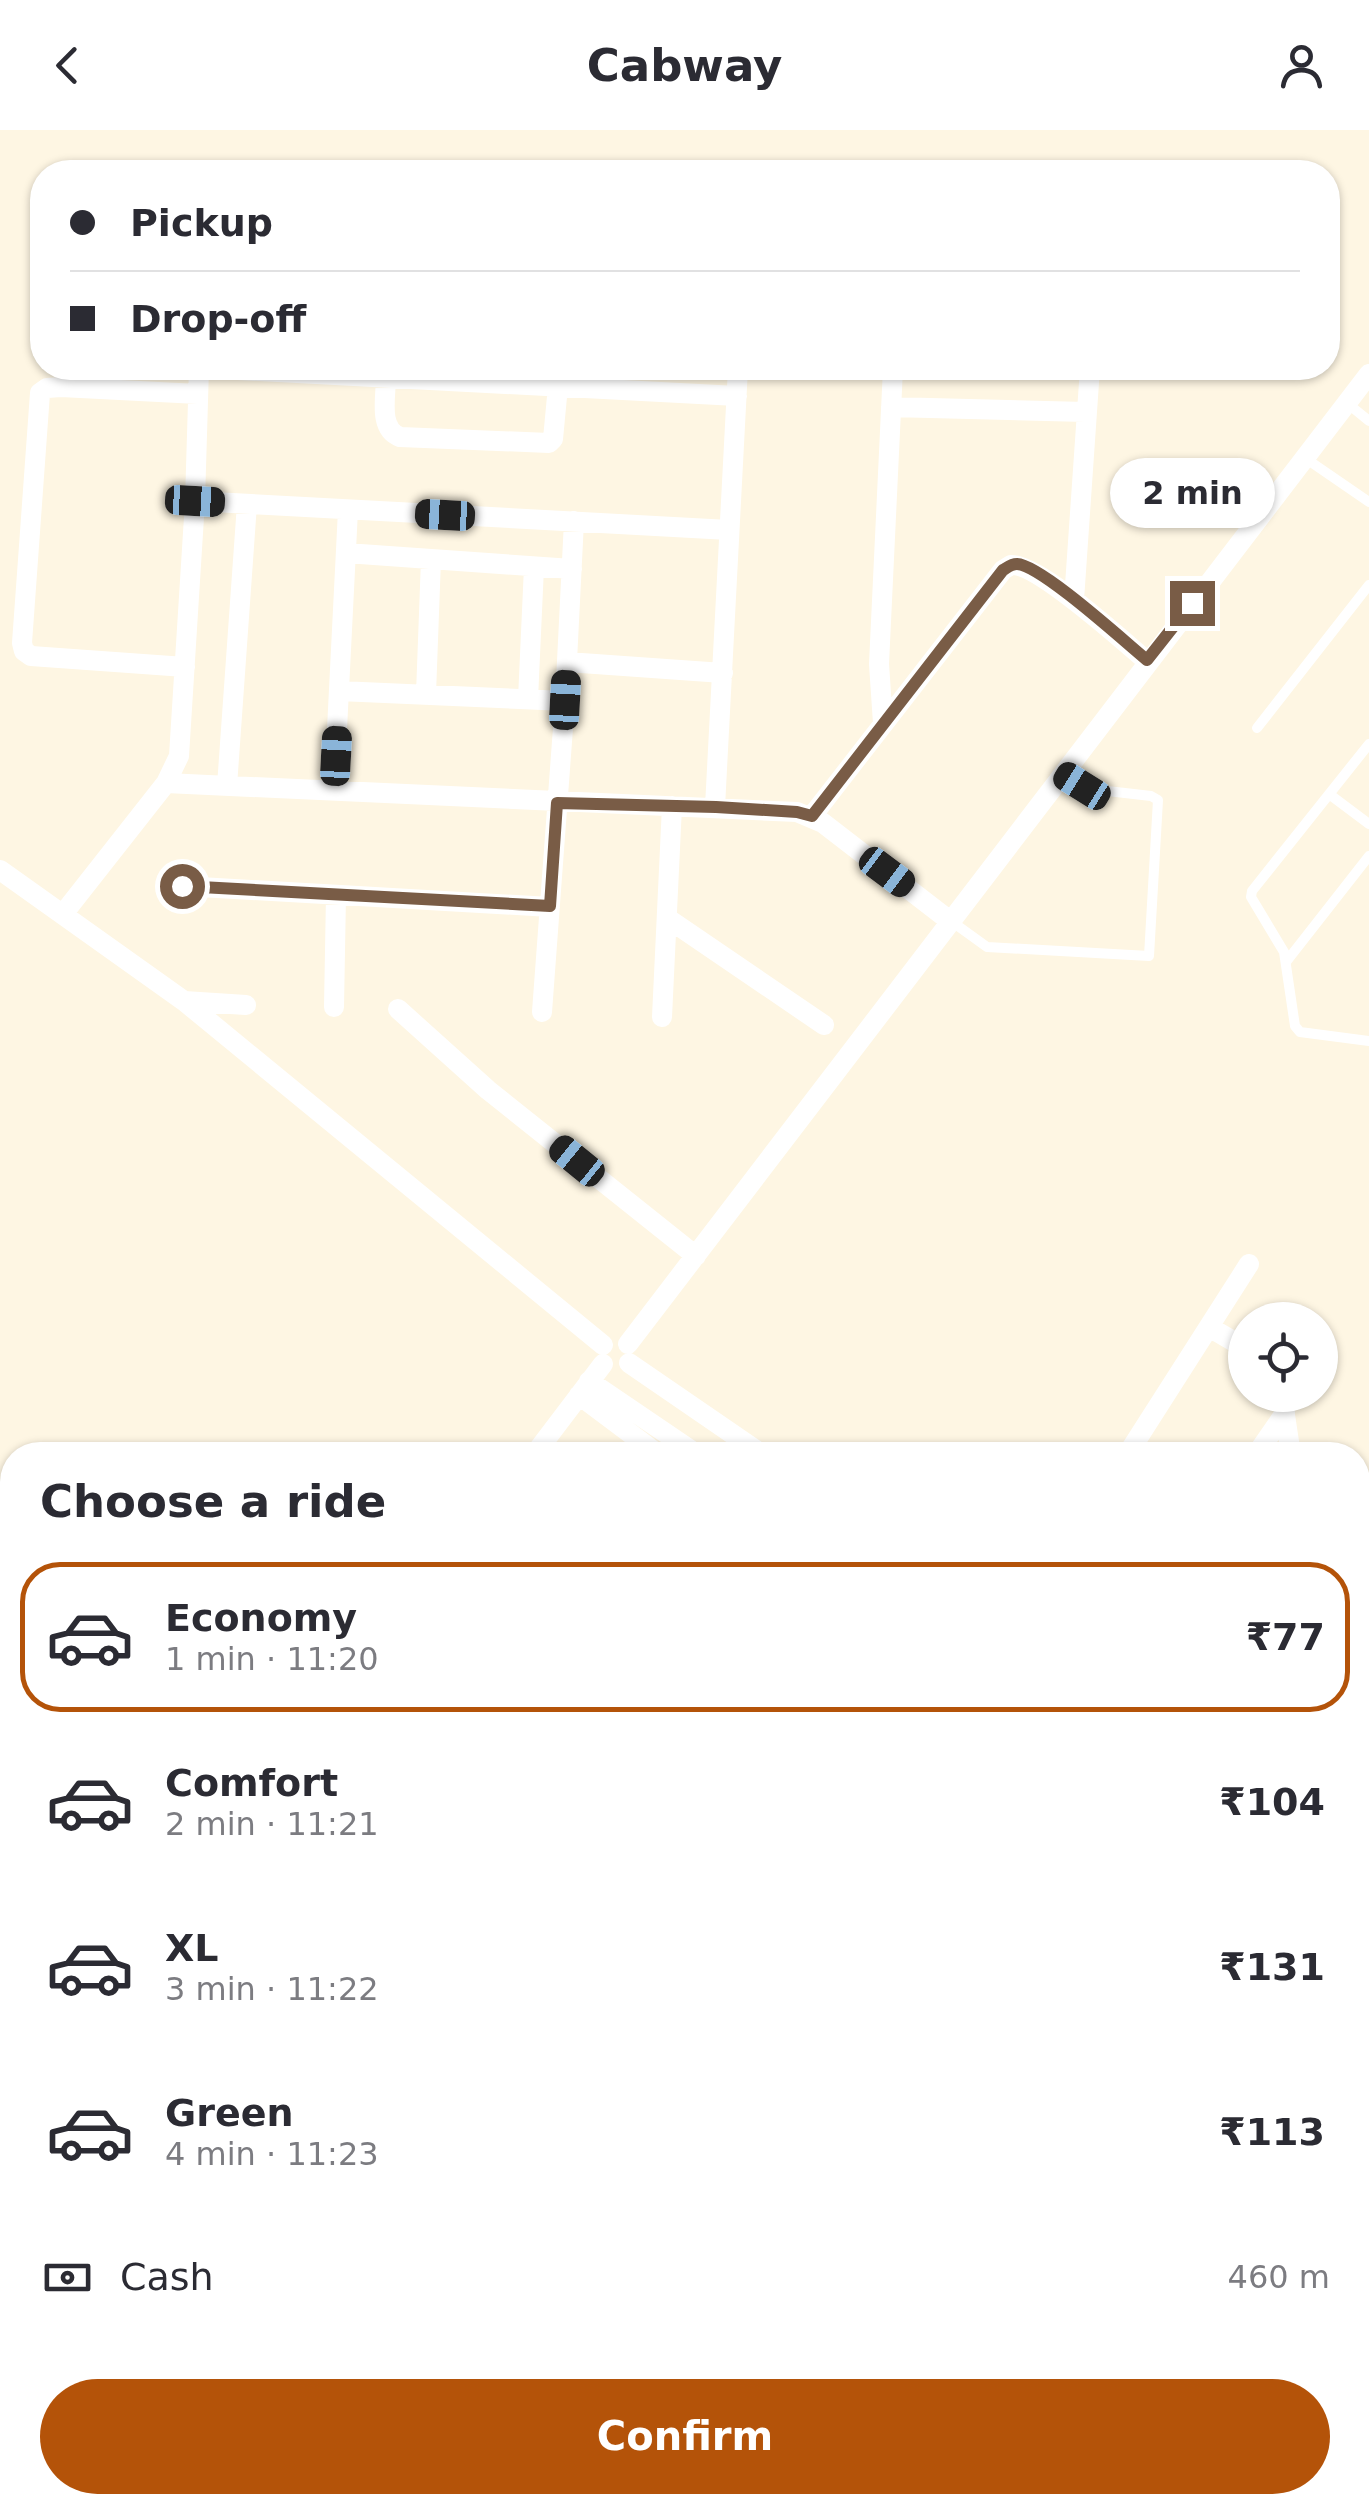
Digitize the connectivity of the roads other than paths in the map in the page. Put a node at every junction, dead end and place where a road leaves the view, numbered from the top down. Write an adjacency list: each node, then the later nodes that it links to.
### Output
1 (1369, 374): 11 (street)
2 (199, 380): 9 (street)
3 (386, 380): 8 (street)
4 (429, 380): 8 (street)
5 (738, 380): 10 (street)
6 (892, 380): 12 (street)
7 (1089, 380): 13 (street)
8 (558, 386): 10 (street)
9 (198, 394): 16 (street); 30 (street)
10 (737, 396): 21 (street)
11 (1346, 403): 14 (lane); 15 (street)
12 (891, 408): 13 (street); 36 (street)
13 (1086, 412): 27 (street)
14 (1369, 422)
15 (1304, 458): 17 (lane); 28 (street)
16 (195, 501): 18 (street); 30 (street)
17 (1369, 502)
18 (247, 504): 19 (street); 41 (street)
19 (348, 510): 20 (street); 22 (street)
20 (574, 522): 21 (street); 25 (street)
21 (729, 530): 31 (street)
22 (346, 553): 23 (street); 32 (street)
23 (431, 559): 24 (street); 33 (street)
24 (534, 567): 25 (street); 34 (street)
25 (572, 569): 29 (street)
26 (1369, 586): 37 (lane)
27 (1074, 600): 28 (street); 36 (street)
28 (1147, 660): 39 (street)
29 (567, 662): 31 (street); 35 (street)
30 (186, 667): 40 (street)
31 (722, 672): 46 (street)
32 (339, 691): 33 (street); 42 (street)
33 (426, 694): 34 (street)
34 (528, 699): 35 (street)
35 (565, 700): 44 (street)
36 (883, 723): 47 (street)
37 (1257, 728)
38 (1369, 744): 43 (lane)
39 (1062, 773): 56 (street); 56 (lane)
40 (166, 784): 41 (street); 54 (street)
41 (227, 786): 42 (street)
42 (334, 789): 44 (street)
43 (1329, 794): 48 (lane); 57 (lane)
44 (557, 803): 45 (street); 53 (street)
45 (672, 806): 46 (street); 55 (street)
46 (716, 807): 47 (street)
47 (812, 816): 56 (street)
48 (1369, 824)
49 (1369, 856): 57 (lane)
50 (0, 870): 54 (street)
51 (182, 886): 52 (street)
52 (336, 895): 53 (street); 60 (street)
53 (550, 906): 62 (street)
54 (63, 914): 58 (street)
55 (667, 918): 63 (street); 64 (street)
56 (950, 920): 66 (street)
57 (1286, 962): 65 (lane)
58 (184, 1001): 59 (street); 71 (street)
59 (246, 1004)
60 (334, 1007)
61 (398, 1008): 66 (street)
62 (542, 1012)
63 (662, 1016)
64 (824, 1025)
65 (1369, 1041)
66 (696, 1256): 70 (street)
67 (1249, 1264): 68 (street)
68 (1209, 1326): 69 (street); 78 (street)
69 (1228, 1338)
70 (629, 1354): 71 (street); 77 (street)
71 (594, 1371): 74 (street); 75 (street); 76 (street)
72 (1280, 1412): 79 (street)
73 (1285, 1412): 80 (street)
74 (543, 1442)
75 (649, 1442)
76 (682, 1442)
77 (746, 1442)
78 (1135, 1442)
79 (1263, 1442)
80 (1289, 1442)

